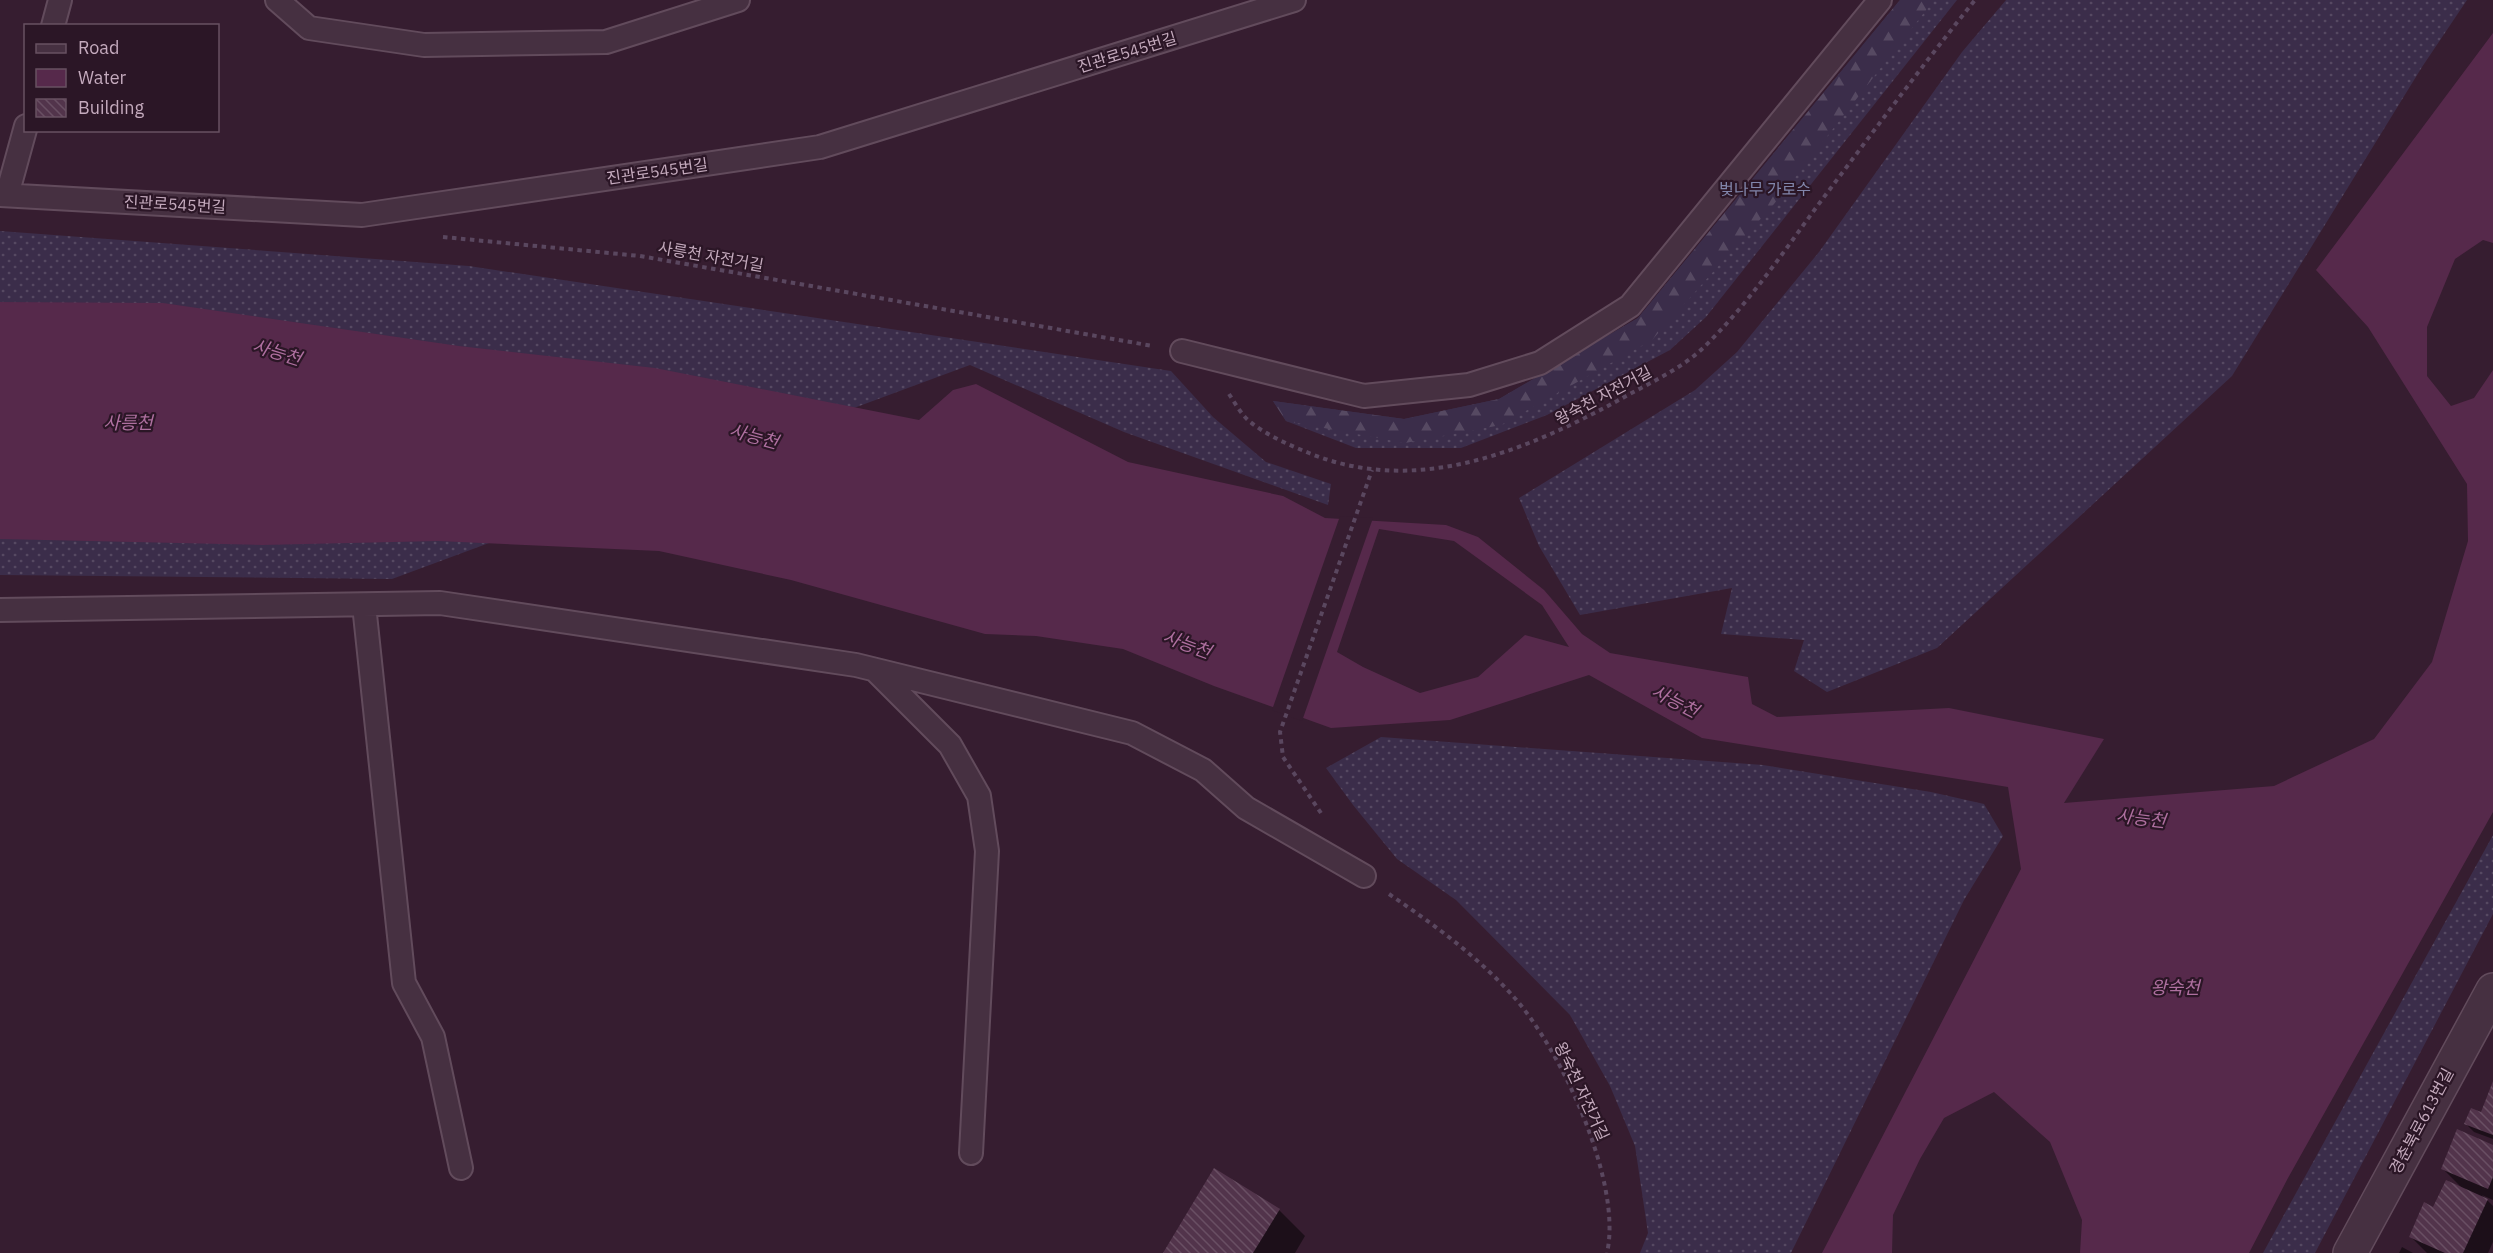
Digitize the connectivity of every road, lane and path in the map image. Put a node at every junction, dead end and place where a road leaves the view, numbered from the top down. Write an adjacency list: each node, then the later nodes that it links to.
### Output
1 (60, 0): 7 (lane)
2 (277, 0): 3 (lane)
3 (738, 0)
4 (1294, 0): 9 (lane, 진관로545번길)
5 (1880, 0): 11 (lane)
6 (1975, 0): 13 (path, 왕숙천 자전거길)
7 (54, 24)
8 (24, 132): 9 (lane)
9 (3, 195)
10 (437, 236): 11 (path, 사릉천 자전거길)
11 (1182, 351)
12 (1222, 385): 13 (path)
13 (1372, 470): 17 (path)
14 (364, 605): 15 (lane); 16 (lane); 21 (lane)
15 (0, 610)
16 (874, 669): 18 (lane); 20 (lane)
17 (1283, 757)
18 (1364, 876): 22 (path, 왕숙천 자전거길)
19 (2493, 990): 23 (street, 경춘북로613번길)
20 (971, 1153)
21 (460, 1168)
22 (1607, 1253)
23 (2350, 1253)

